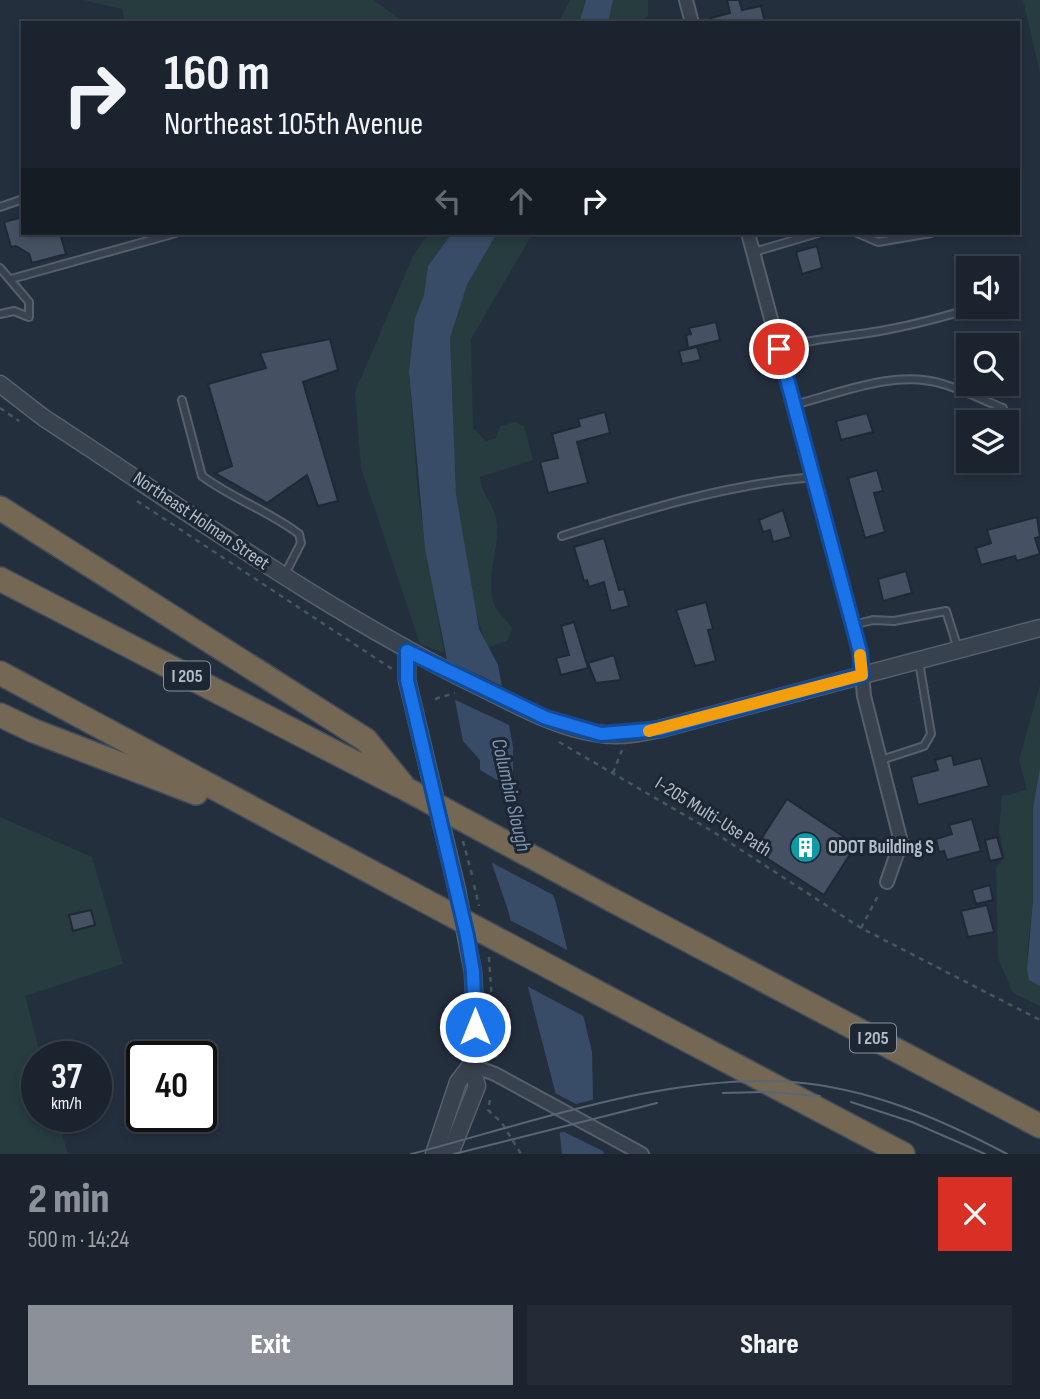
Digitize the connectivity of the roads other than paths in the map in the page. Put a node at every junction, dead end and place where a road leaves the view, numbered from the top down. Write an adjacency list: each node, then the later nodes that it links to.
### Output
1 (686, 0): 2 (street)
2 (691, 21)
3 (21, 200): 4 (lane)
4 (0, 208)
5 (142, 235): 11 (lane)
6 (169, 235): 11 (lane)
7 (751, 235): 12 (street)
8 (811, 235): 12 (lane)
9 (862, 235): 10 (lane)
10 (919, 235)
11 (144, 242): 14 (lane)
12 (754, 252): 17 (street)
13 (0, 268): 14 (lane)
14 (12, 279): 16 (lane)
15 (956, 312): 17 (lane)
16 (0, 314)
17 (779, 349): 20 (street)
18 (0, 384): 25 (street, Northeast Holman Street)
19 (182, 400): 25 (lane)
20 (794, 405): 21 (lane); 22 (street)
21 (1003, 408)
22 (814, 477): 24 (lane); 27 (street)
23 (0, 508): 36 (highway)
24 (562, 537)
25 (284, 576): 30 (street, Northeast Holman Street)
26 (0, 579): 36 (highway, I 205)
27 (853, 625): 29 (lane); 33 (street)
28 (1040, 628): 29 (street, Northeast Holman Street)
29 (958, 649): 31 (street, Northeast Holman Street)
30 (407, 651): 33 (street, Northeast Holman Street); 39 (street)
31 (918, 660): 33 (street, Northeast Holman Street); 35 (lane)
32 (0, 673): 37 (highway)
33 (862, 675): 35 (street)
34 (0, 715): 37 (highway)
35 (881, 760): 38 (street)
36 (406, 789): 40 (highway, I 205, bridge)
37 (284, 827): 44 (highway, bridge)
38 (887, 882)
39 (471, 1065): 41 (street); 42 (street); 43 (street)
40 (1040, 1126)
41 (434, 1154)
42 (450, 1154)
43 (642, 1154)
44 (903, 1154)

